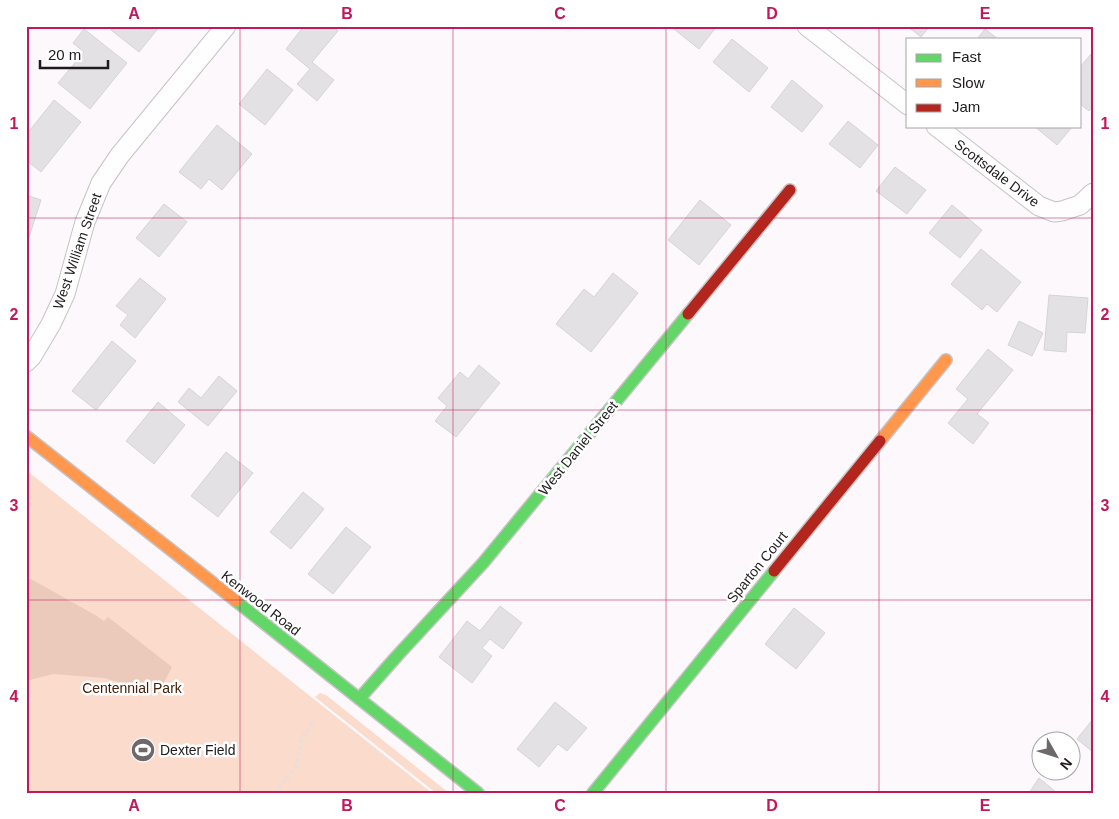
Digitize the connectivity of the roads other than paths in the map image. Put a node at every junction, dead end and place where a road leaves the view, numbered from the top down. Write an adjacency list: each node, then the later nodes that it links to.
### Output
1 (226, 26): 8 (street, West William Street)
2 (807, 26): 3 (street)
3 (906, 103)
4 (939, 128): 6 (street, Scottsdale Drive)
5 (790, 190): 10 (street, West Daniel Street)
6 (1093, 193)
7 (946, 360): 12 (street, Sparton Court)
8 (26, 362)
9 (26, 436): 10 (street, Kenwood Road)
10 (359, 699): 11 (street, Kenwood Road)
11 (478, 793)
12 (593, 793)

